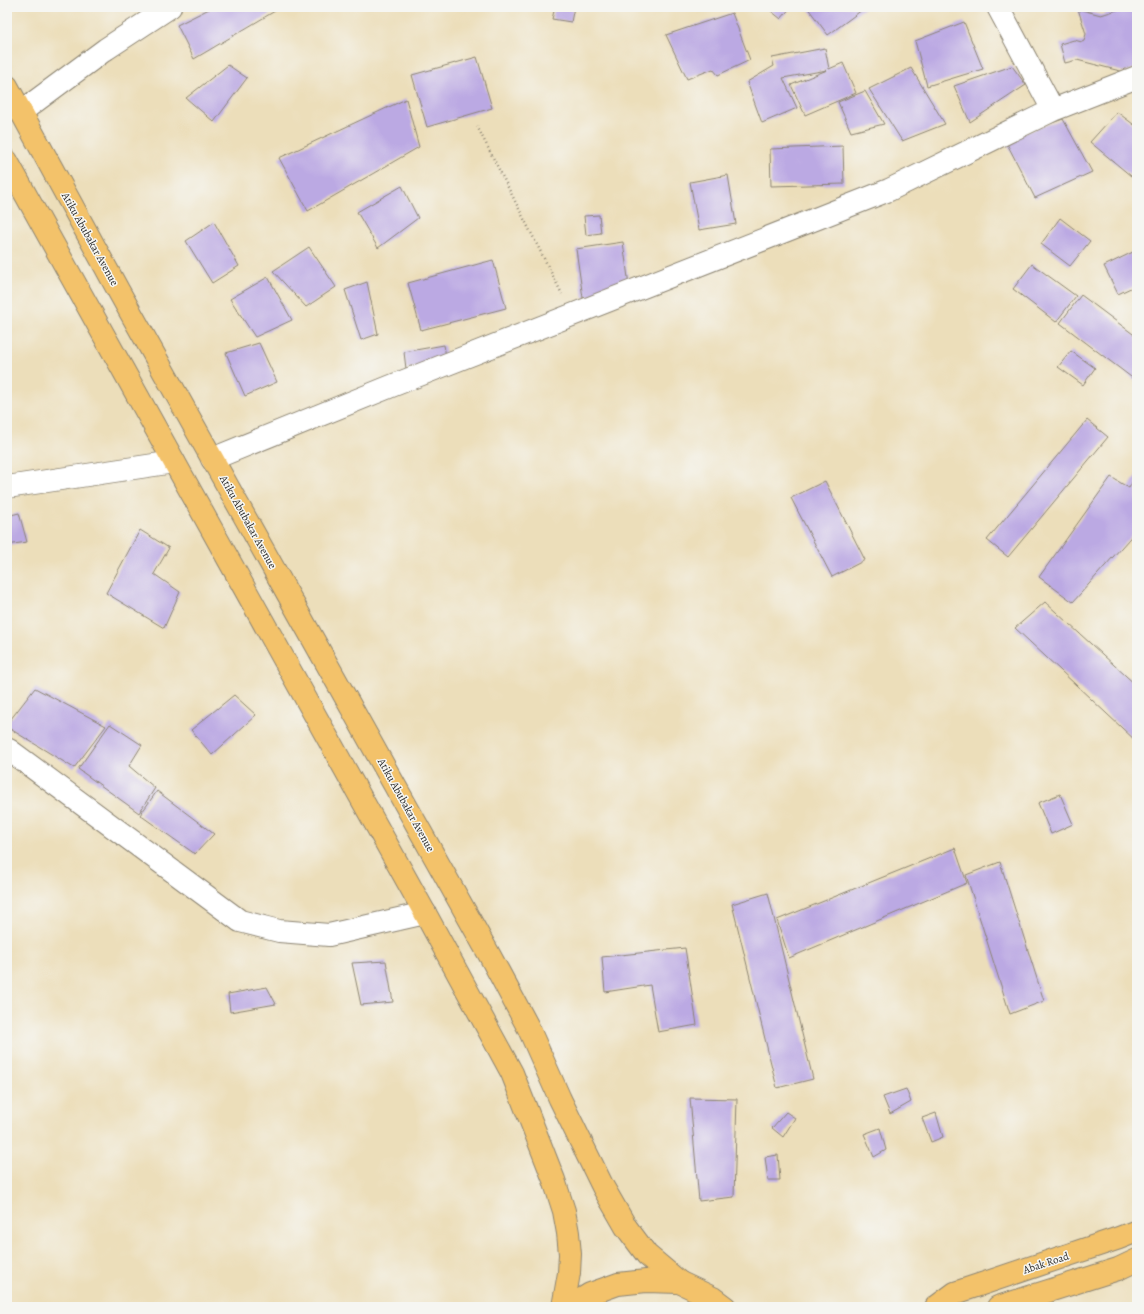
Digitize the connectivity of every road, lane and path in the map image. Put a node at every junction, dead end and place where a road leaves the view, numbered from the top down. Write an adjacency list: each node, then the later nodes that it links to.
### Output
1 (170, 7): 6 (street)
2 (998, 7): 5 (street)
3 (1137, 78): 5 (street)
4 (7, 86): 6 (main road, Atiku Abubakar Avenue)
5 (1053, 110): 9 (street)
6 (21, 112): 10 (main road, Atiku Abubakar Avenue)
7 (477, 126): 9 (path)
8 (7, 161): 11 (main road)
9 (573, 316): 10 (street)
10 (212, 459): 17 (main road, Atiku Abubakar Avenue)
11 (174, 462): 12 (street); 14 (main road)
12 (7, 487)
13 (9, 750): 14 (street)
14 (425, 913): 18 (main road)
15 (1137, 1231): 21 (main road, Abak Road)
16 (1137, 1260): 22 (main road)
17 (680, 1282): 19 (main road); 20 (main road)
18 (563, 1307)
19 (569, 1307)
20 (725, 1307)
21 (936, 1307)
22 (998, 1307)

